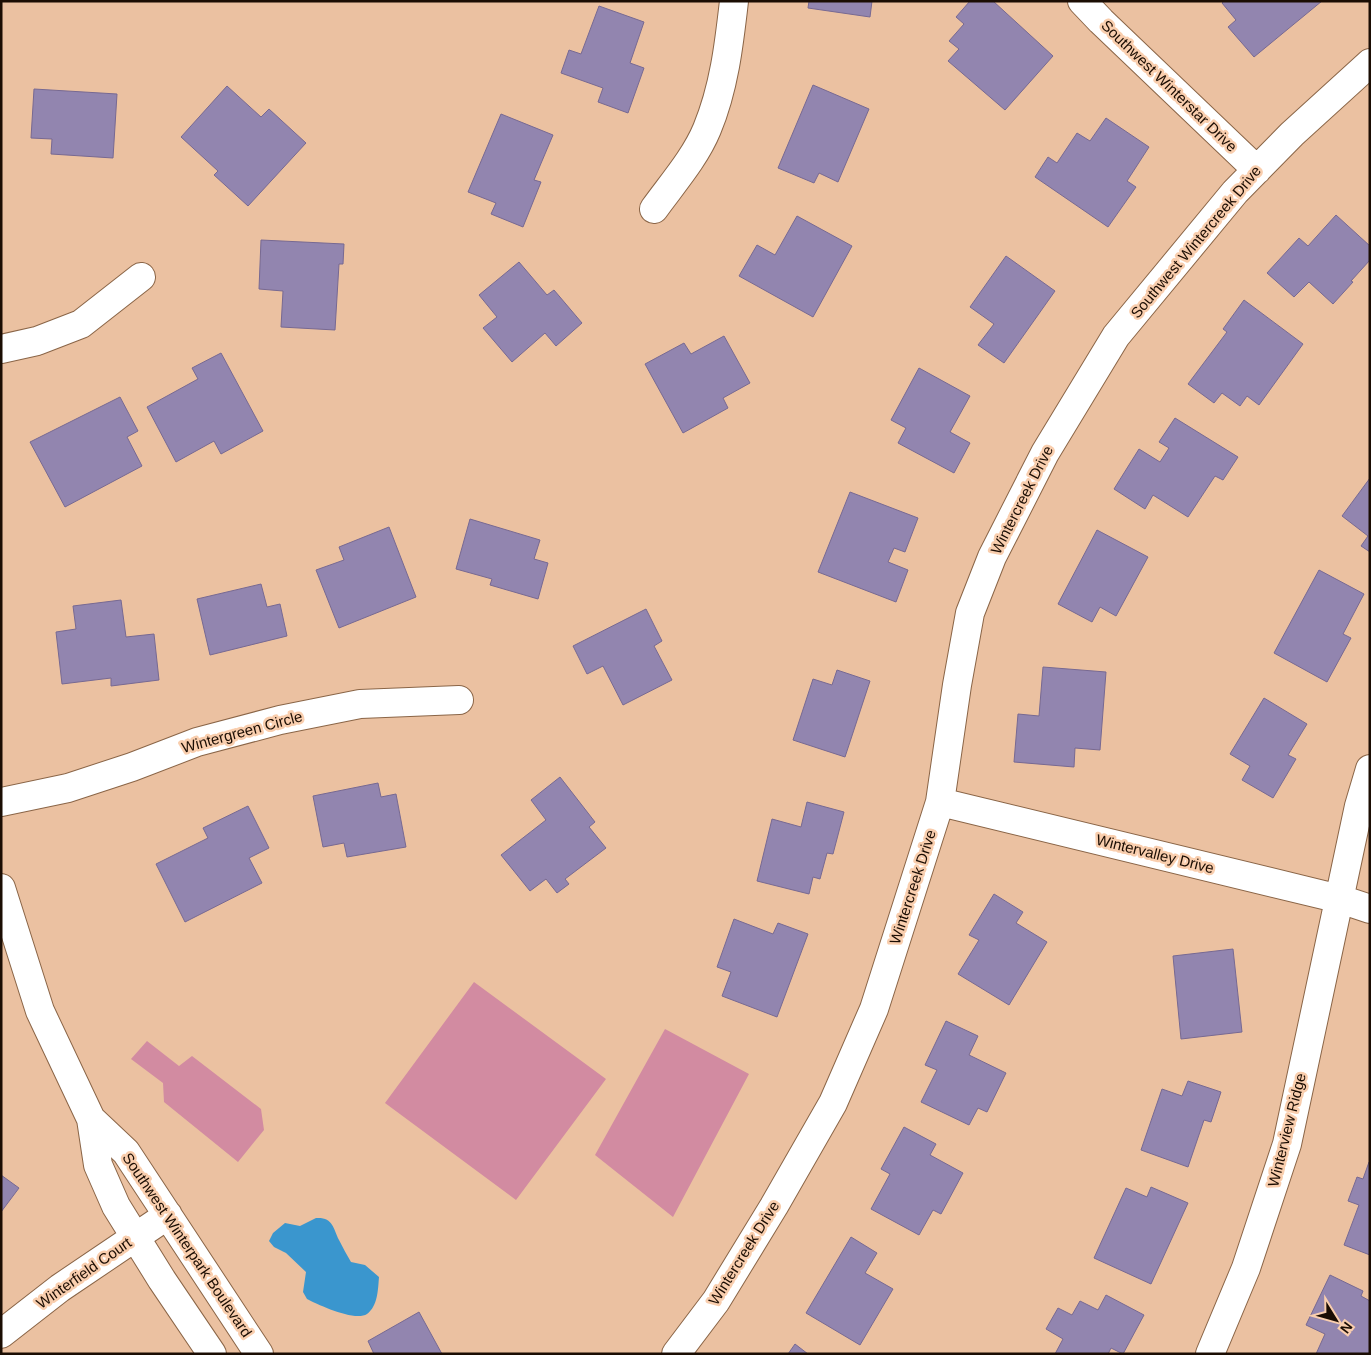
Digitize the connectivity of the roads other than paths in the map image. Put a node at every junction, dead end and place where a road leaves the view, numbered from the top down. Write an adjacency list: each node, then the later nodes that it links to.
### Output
1 (734, 1): 5 (street)
2 (1082, 1): 4 (street, Southwest Winterstar Drive)
3 (1370, 63): 4 (street, Southwest Wintercreek Drive)
4 (1257, 170): 8 (street, Southwest Wintercreek Drive)
5 (654, 209)
6 (141, 277): 7 (street)
7 (1, 349)
8 (1081, 394): 12 (street, Wintercreek Drive)
9 (460, 700): 11 (street, Wintergreen Circle)
10 (1370, 769): 14 (street, Winterview Ridge)
11 (1, 802)
12 (940, 802): 14 (street, Wintervalley Drive); 22 (street, Wintercreek Drive)
13 (1, 888): 16 (street, Southwest Winterpark Boulevard)
14 (1340, 899): 15 (street, Wintervalley Drive); 23 (street, Winterview Ridge)
15 (1370, 909)
16 (91, 1119): 17 (street, Southwest Winterpark Boulevard); 18 (street, Southwest Winterpark Boulevard)
17 (168, 1215): 18 (street, Winterfield Court); 21 (street, Southwest Winterpark Boulevard)
18 (135, 1237): 19 (street, Winterfield Court); 20 (street, Southwest Winterpark Boulevard)
19 (1, 1334)
20 (212, 1354)
21 (259, 1354)
22 (676, 1354)
23 (1210, 1354)

